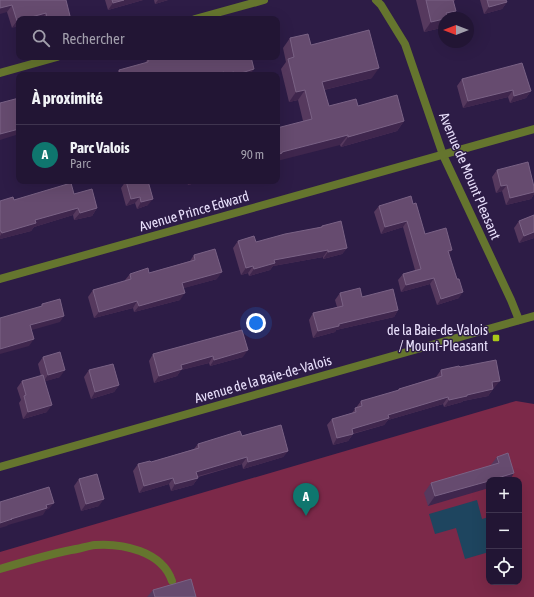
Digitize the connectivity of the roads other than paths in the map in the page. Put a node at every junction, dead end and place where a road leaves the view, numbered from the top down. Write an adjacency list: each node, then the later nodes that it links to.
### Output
1 (264, 0): 3 (street)
2 (376, 0): 7 (street, Avenue de Mount Pleasant)
3 (206, 16)
4 (46, 60): 5 (street)
5 (0, 73)
6 (534, 129): 7 (street, Avenue Prince Edward)
7 (444, 155): 8 (street, Avenue Prince Edward); 10 (street, Avenue de Mount Pleasant)
8 (0, 279)
9 (534, 316): 10 (street, Avenue de la Baie-de-Valois)
10 (519, 320): 11 (street, Avenue de la Baie-de-Valois)
11 (0, 467)
12 (0, 569): 13 (street)
13 (172, 581)

